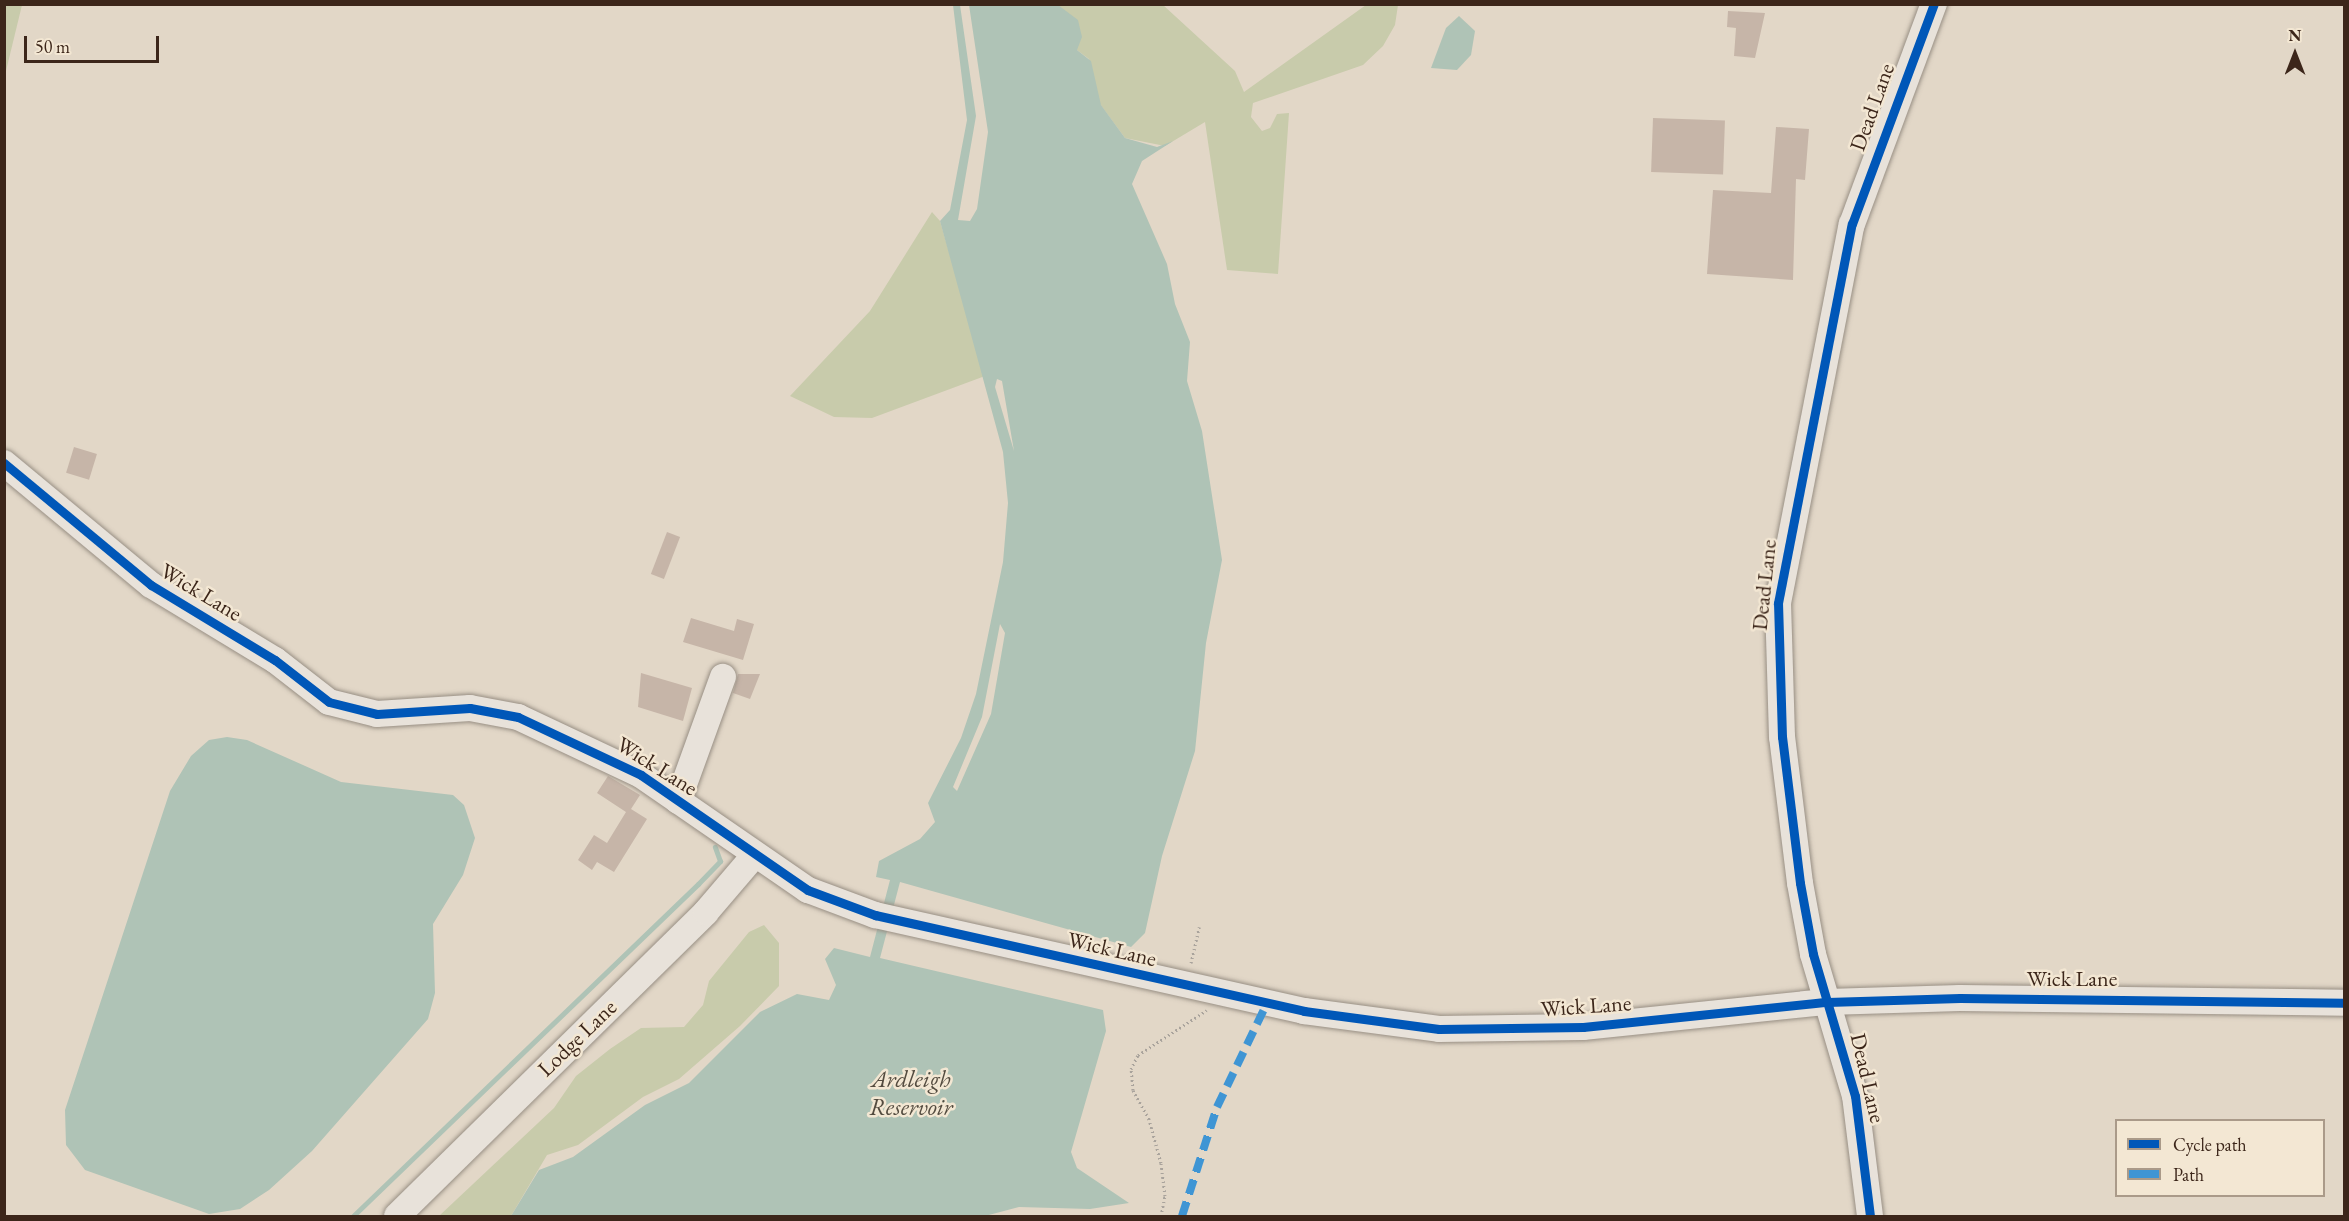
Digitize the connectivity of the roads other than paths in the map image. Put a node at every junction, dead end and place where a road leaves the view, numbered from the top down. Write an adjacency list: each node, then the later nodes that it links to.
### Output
1 (1934, 4): 6 (street, Dead Lane)
2 (4, 463): 4 (street, Wick Lane)
3 (723, 677): 4 (street)
4 (678, 801): 5 (street, Wick Lane)
5 (753, 856): 6 (street, Wick Lane); 8 (street, Lodge Lane)
6 (1827, 1002): 7 (street, Wick Lane); 9 (street, Dead Lane)
7 (2344, 1003)
8 (397, 1216)
9 (1870, 1216)

